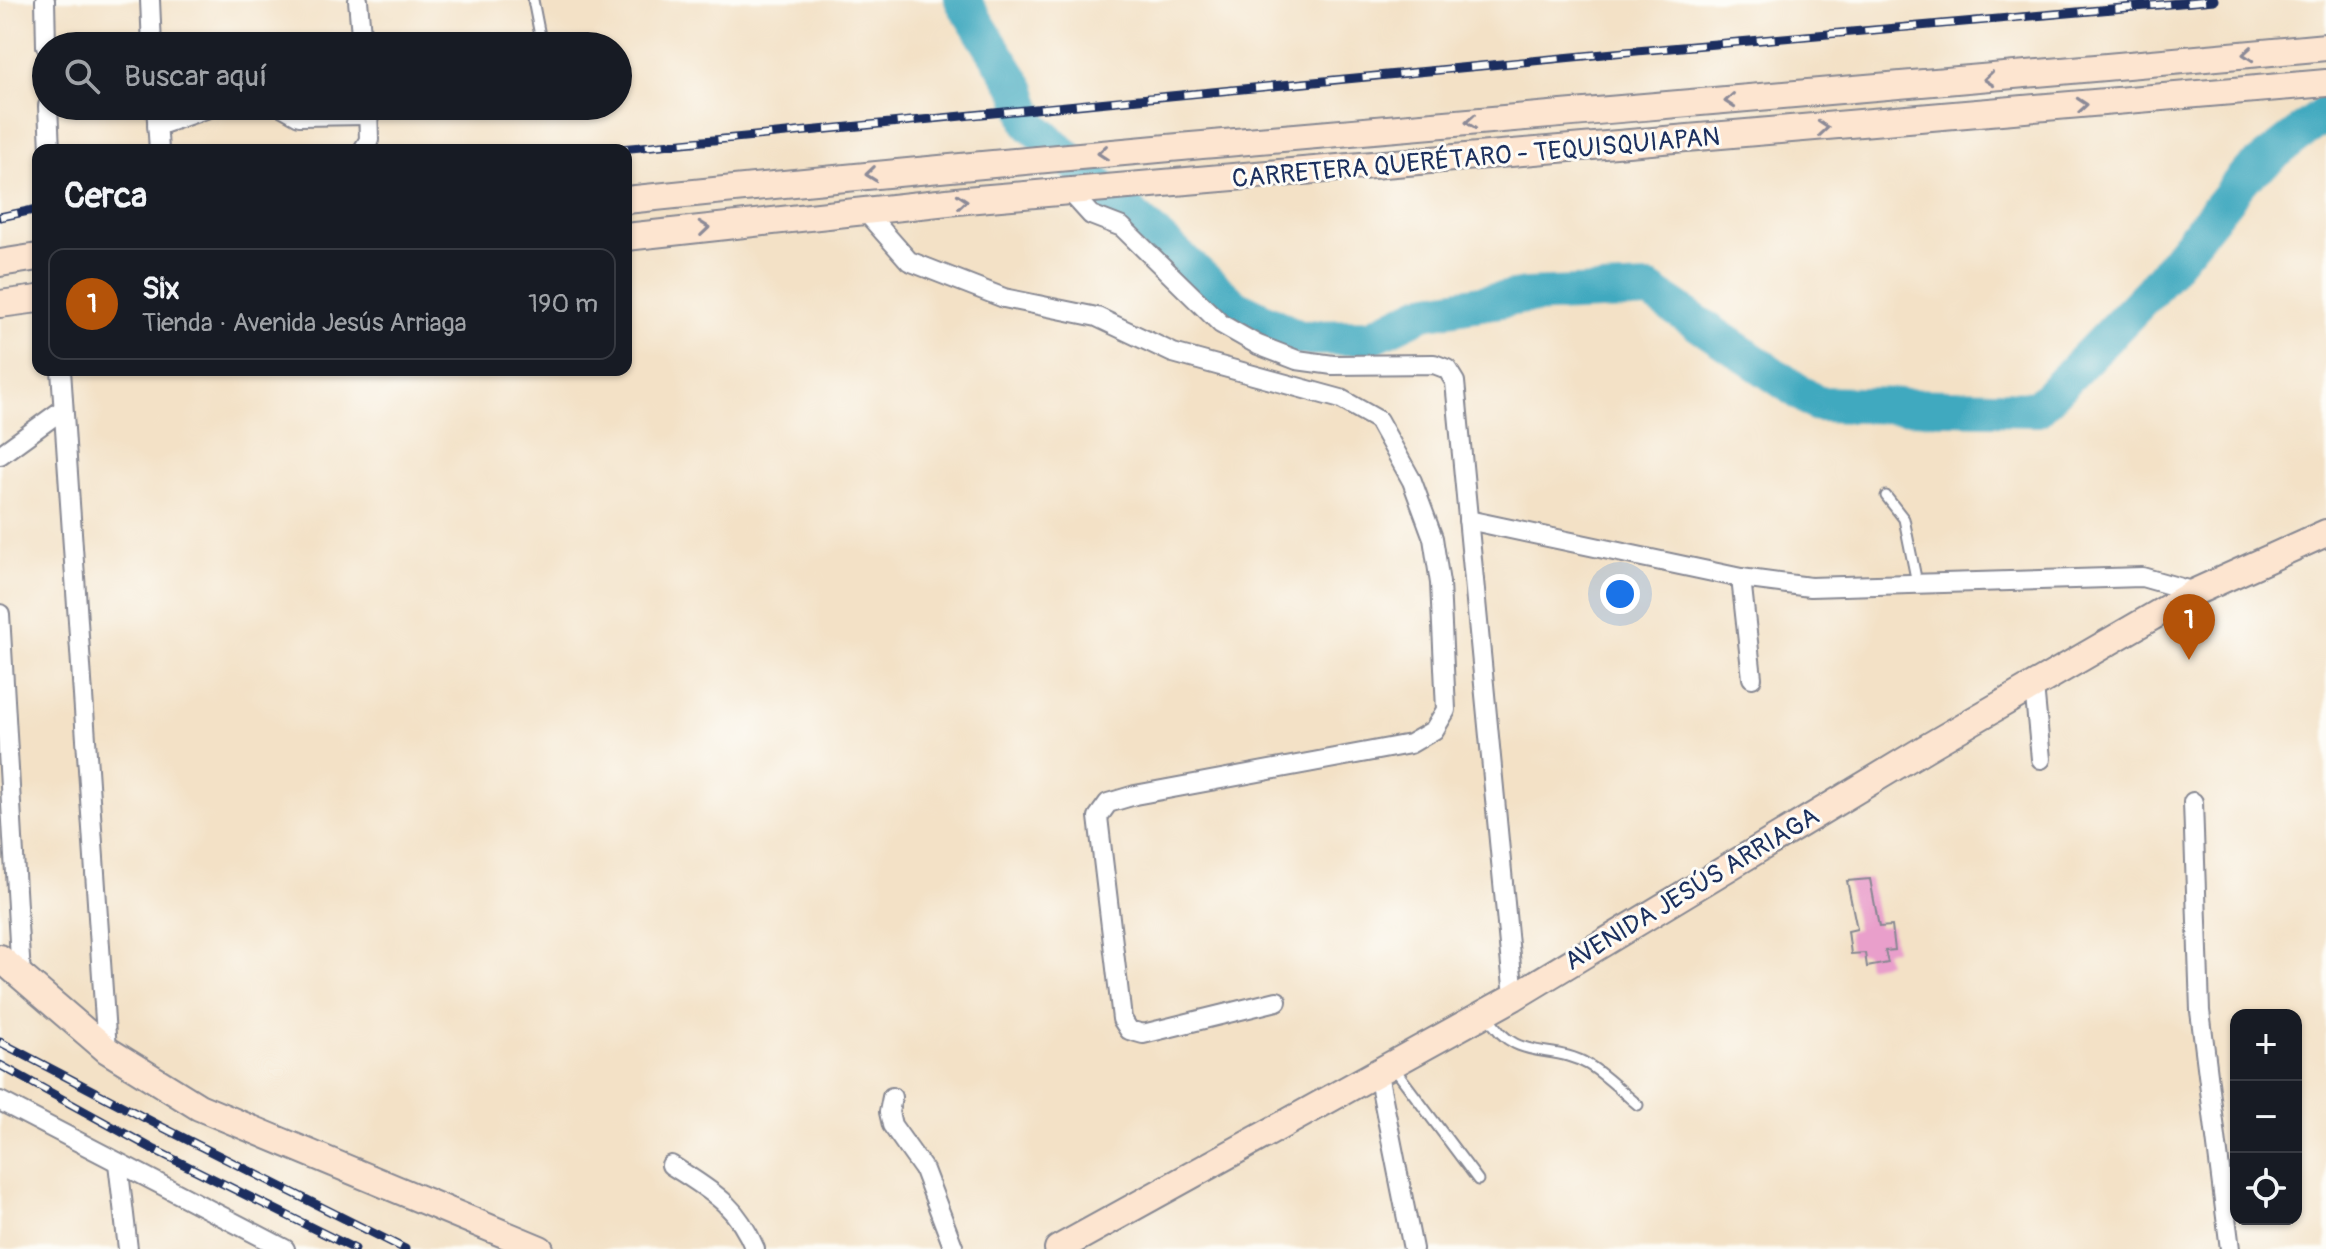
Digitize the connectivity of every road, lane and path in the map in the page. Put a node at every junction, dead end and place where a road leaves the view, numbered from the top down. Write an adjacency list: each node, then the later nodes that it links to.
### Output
1 (45, 0): 5 (street)
2 (150, 0): 6 (street)
3 (358, 0): 7 (street)
4 (533, 0): 8 (lane)
5 (46, 32)
6 (151, 32)
7 (361, 32)
8 (539, 32)
9 (2326, 47): 20 (main road, CARRETERA QUERÉTARO - TEQUISQUIAPAN, one-way to 20)
10 (2326, 83): 19 (main road, CARRETERA QUERÉTARO - TEQUISQUIAPAN, one-way to 10)
11 (49, 120): 16 (street)
12 (157, 120): 15 (street)
13 (174, 120): 15 (street)
14 (368, 120): 18 (street)
15 (157, 126): 17 (street)
16 (50, 144)
17 (158, 144)
18 (367, 144)
19 (1075, 193): 21 (main road, CARRETERA QUERÉTARO - TEQUISQUIAPAN, one-way to 19); 31 (street)
20 (632, 199)
21 (865, 211): 22 (main road, CARRETERA QUERÉTARO - TEQUISQUIAPAN, one-way to 21); 44 (street)
22 (632, 236)
23 (32, 258): 24 (main road)
24 (0, 263)
25 (32, 300): 26 (main road)
26 (0, 304)
27 (61, 376): 28 (street)
28 (62, 410): 29 (street); 46 (street)
29 (0, 455)
30 (1886, 496): 34 (lane)
31 (1468, 520): 33 (street); 43 (street)
32 (2326, 533): 35 (main road, AVENIDA JESÚS ARRIAGA)
33 (1741, 578): 34 (street); 37 (street)
34 (1917, 583): 35 (street)
35 (2195, 592): 38 (main road, AVENIDA JESÚS ARRIAGA)
36 (0, 614): 42 (street)
37 (1752, 678)
38 (2034, 686): 39 (street); 43 (main road, AVENIDA JESÚS ARRIAGA)
39 (2041, 759)
40 (2193, 802): 61 (street)
41 (0, 958): 42 (main road)
42 (21, 976): 46 (main road)
43 (1514, 997): 45 (main road, AVENIDA JESÚS ARRIAGA)
44 (1277, 1001)
45 (1486, 1013): 47 (main road, AVENIDA JESÚS ARRIAGA); 50 (lane)
46 (107, 1050): 56 (main road)
47 (1385, 1070): 53 (lane); 59 (main road, AVENIDA JESÚS ARRIAGA); 60 (street)
48 (892, 1097): 58 (street)
49 (0, 1101): 51 (street)
50 (1638, 1105)
51 (118, 1163): 54 (street); 55 (street)
52 (671, 1165): 57 (street)
53 (1478, 1180)
54 (128, 1249)
55 (285, 1249)
56 (540, 1249)
57 (755, 1249)
58 (954, 1249)
59 (1058, 1249)
60 (1413, 1249)
61 (2230, 1249)

